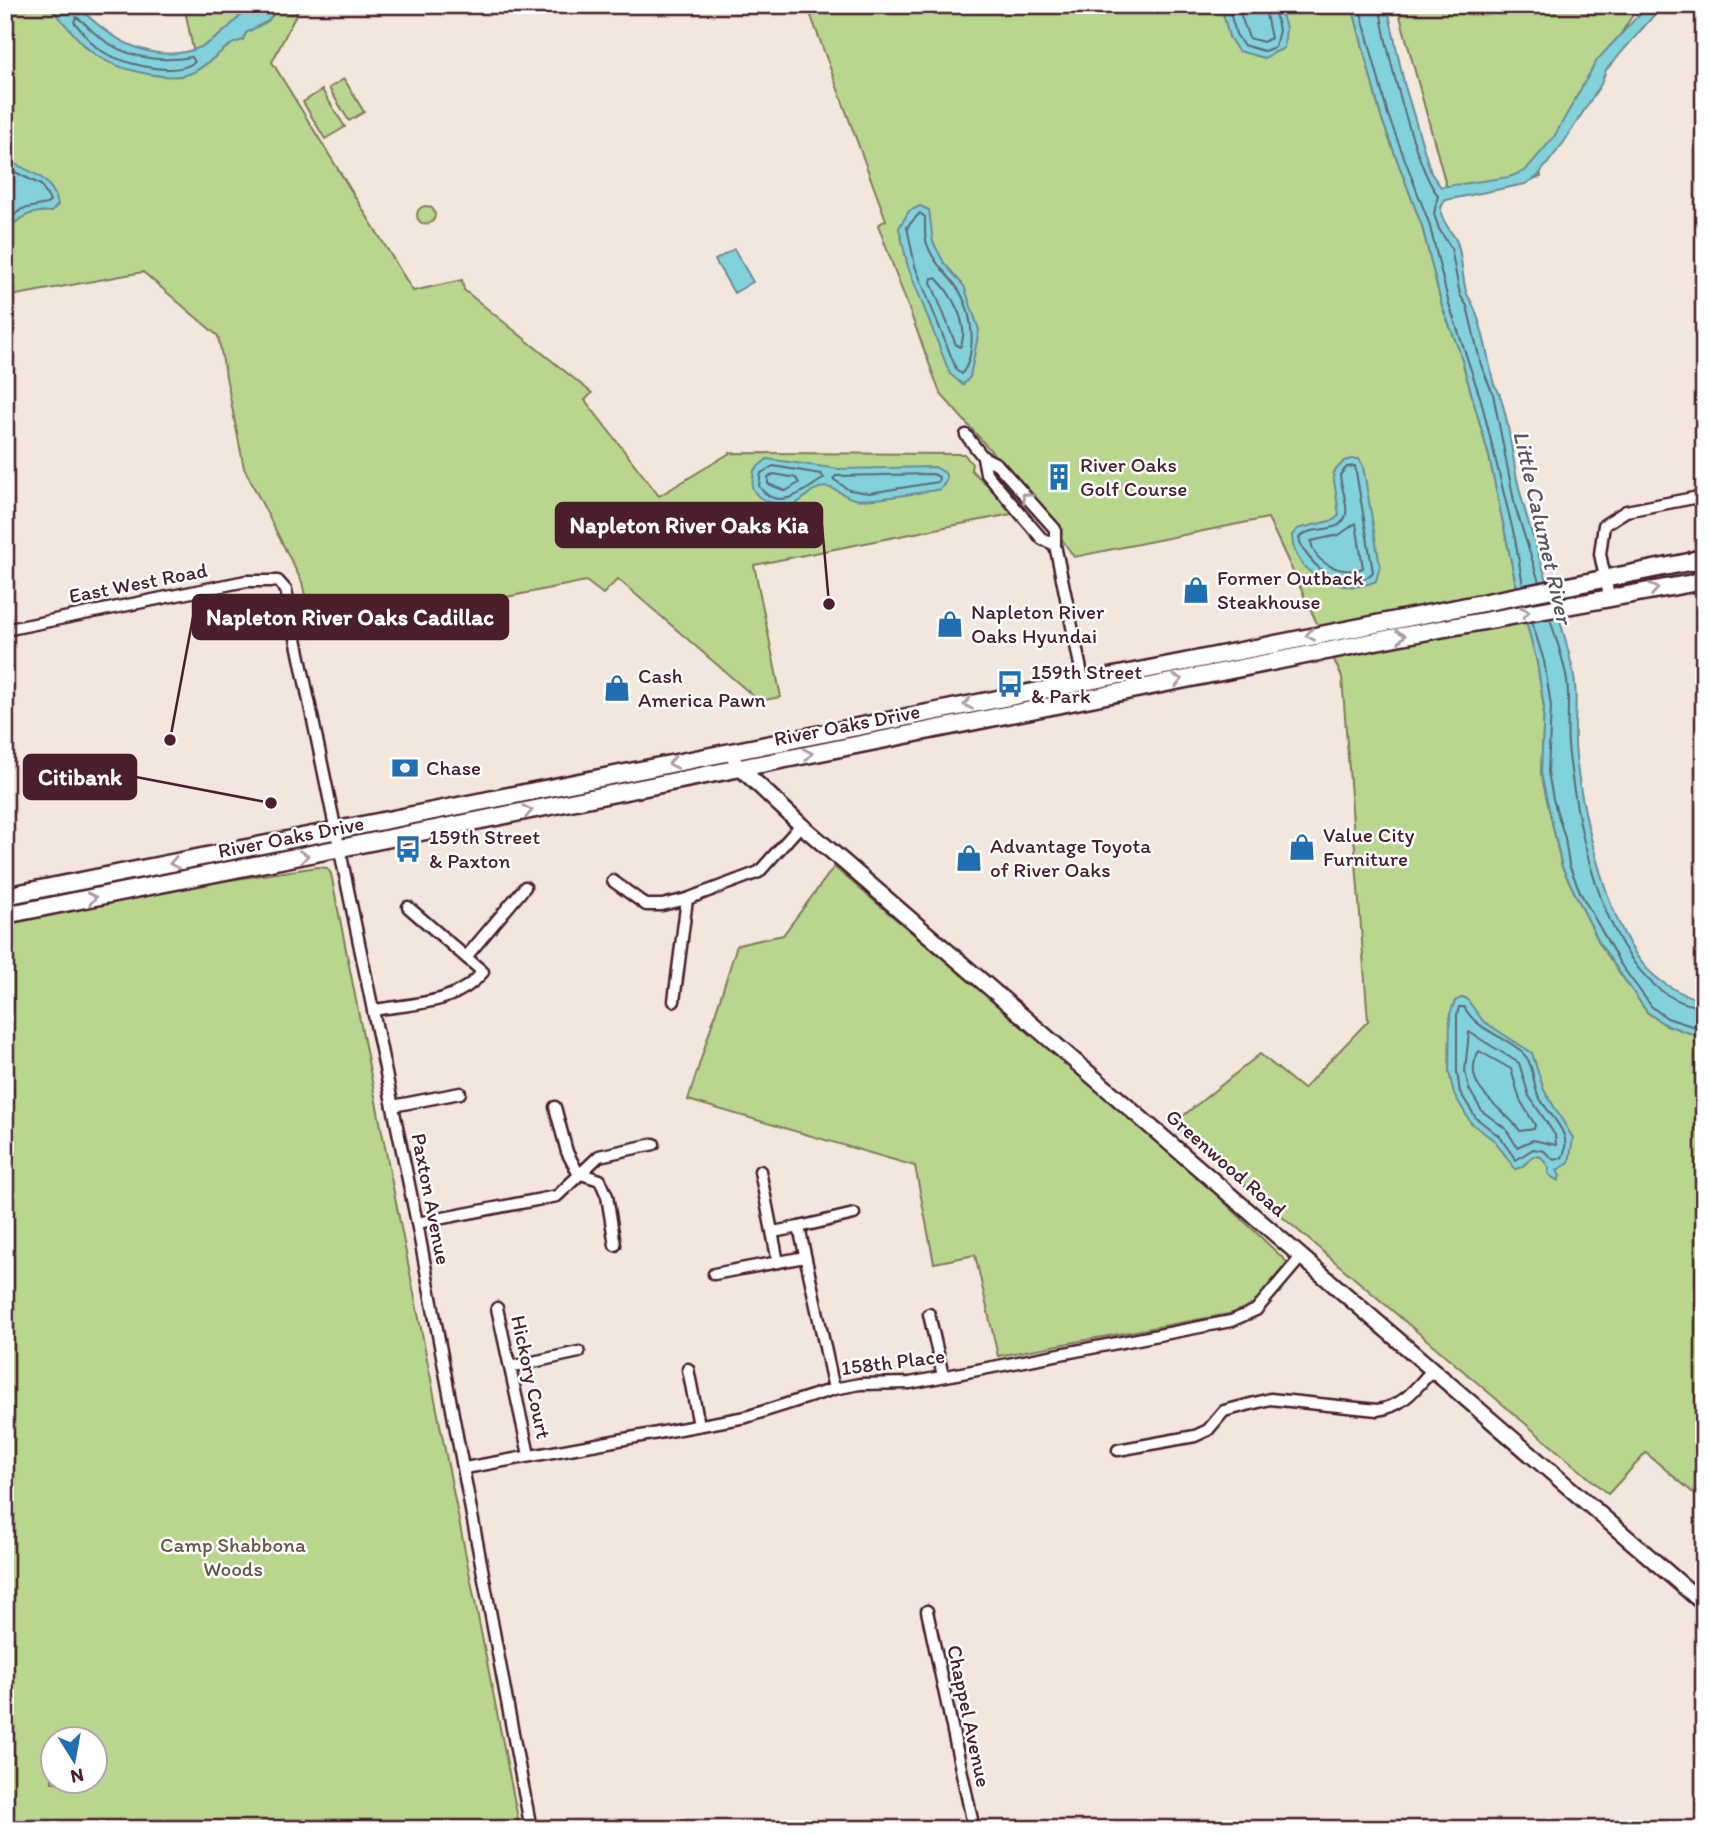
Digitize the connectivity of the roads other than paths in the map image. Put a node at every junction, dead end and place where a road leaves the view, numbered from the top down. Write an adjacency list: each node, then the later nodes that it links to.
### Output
1 (965, 435): 2 (street)
2 (983, 457): 4 (street); 4 (street, one-way to 2)
3 (1704, 496): 6 (street)
4 (1055, 545): 11 (street)
5 (1701, 559): 6 (main road, River Oaks Drive)
6 (1606, 578): 9 (street); 11 (main road, River Oaks Drive, one-way to 11)
7 (278, 581): 10 (street, East West Road); 16 (street, Paxton Avenue)
8 (1702, 581): 9 (main road, River Oaks Drive, one-way to 8)
9 (1609, 596): 12 (main road, River Oaks Drive, one-way to 9)
10 (5, 629)
11 (1083, 681): 12 (street); 13 (main road, River Oaks Drive, one-way to 13)
12 (1087, 698): 14 (main road, River Oaks Drive, one-way to 12)
13 (723, 752): 14 (street, Greenwood Road); 16 (main road, River Oaks Drive, one-way to 16)
14 (741, 768): 15 (street, Greenwood Road); 17 (main road, River Oaks Drive, one-way to 14)
15 (801, 825): 21 (street); 39 (street, Greenwood Road)
16 (337, 832): 17 (street, Paxton Avenue); 20 (main road, River Oaks Drive, one-way to 20)
17 (341, 849): 23 (main road, River Oaks Drive, one-way to 17); 26 (street, Paxton Avenue)
18 (613, 881): 21 (street)
19 (525, 887): 24 (street)
20 (5, 896)
21 (687, 899): 25 (street)
22 (408, 907): 24 (street)
23 (5, 915)
24 (466, 957): 26 (street)
25 (674, 1001)
26 (374, 1010): 28 (street, Paxton Avenue)
27 (460, 1093): 28 (street)
28 (393, 1106): 34 (street, Paxton Avenue)
29 (555, 1107): 32 (street)
30 (654, 1144): 32 (street)
31 (760, 1171): 36 (street)
32 (578, 1173): 34 (street); 37 (street)
33 (854, 1214): 35 (street)
34 (417, 1223): 53 (street, Paxton Avenue)
35 (799, 1227): 36 (street); 38 (street)
36 (773, 1231): 40 (street)
37 (615, 1245)
38 (805, 1256): 40 (street); 49 (street)
39 (1302, 1256): 47 (street, Greenwood Road); 48 (street, 158th Place)
40 (779, 1262): 41 (street)
41 (714, 1275)
42 (496, 1308): 45 (street, Hickory Court)
43 (929, 1314): 48 (street)
44 (579, 1352): 45 (street)
45 (509, 1367): 52 (street, Hickory Court)
46 (688, 1369): 50 (street)
47 (1433, 1369): 51 (street); 54 (street, Greenwood Road)
48 (943, 1376): 49 (street, 158th Place)
49 (834, 1389): 50 (street, 158th Place)
50 (699, 1425): 52 (street, 158th Place)
51 (1118, 1450)
52 (529, 1455): 53 (street, 158th Place)
53 (465, 1468): 56 (street, Paxton Avenue)
54 (1704, 1604)
55 (927, 1611): 57 (street, Chappel Avenue)
56 (531, 1829)
57 (974, 1829)

